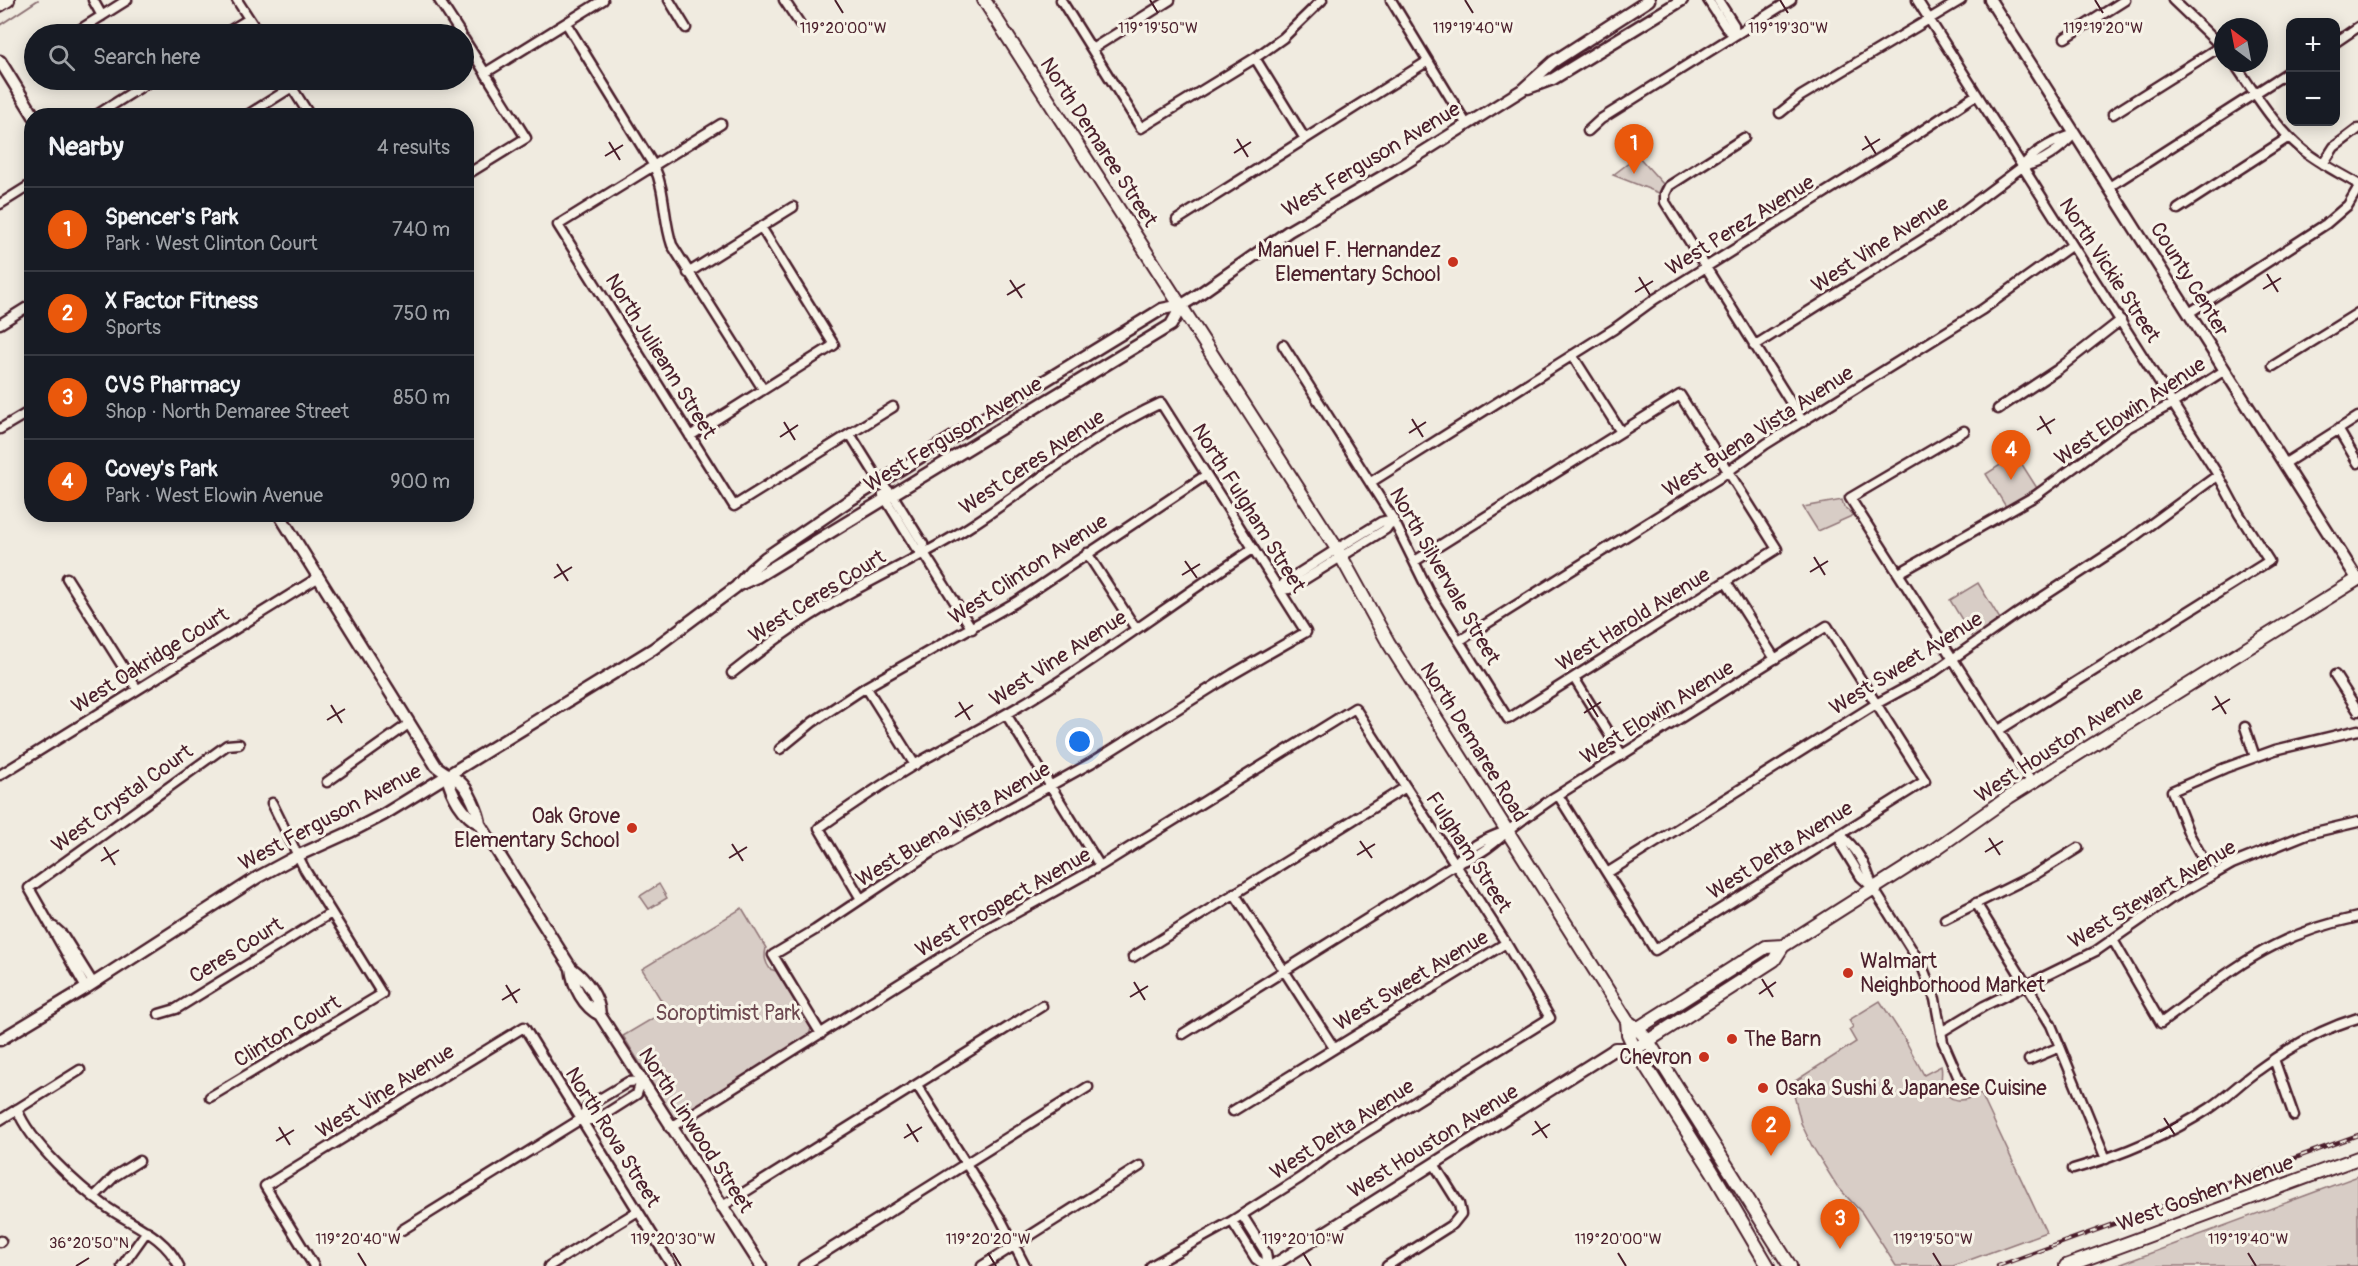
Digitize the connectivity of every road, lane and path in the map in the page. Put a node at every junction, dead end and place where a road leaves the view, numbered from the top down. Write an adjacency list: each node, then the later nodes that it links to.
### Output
1 (8, 0): 24 (main road)
2 (93, 0): 25 (street)
3 (127, 0): 25 (street)
4 (237, 0): 26 (street)
5 (439, 0): 32 (street)
6 (603, 0): 28 (street)
7 (669, 0): 35 (street)
8 (784, 0): 33 (street)
9 (984, 0): 84 (main road, North Demaree Street)
10 (1061, 0): 40 (street)
11 (1170, 0): 40 (street)
12 (1322, 0): 43 (street)
13 (1390, 0): 45 (street)
14 (1682, 0): 52 (street, West Ferguson Avenue)
15 (1708, 0): 36 (street)
16 (1718, 0): 36 (street)
17 (1791, 0): 36 (street)
18 (1917, 0): 27 (street, North Vickie Street)
19 (1961, 0): 27 (street)
20 (1990, 0): 65 (street, County Center)
21 (2125, 0): 37 (street)
22 (2173, 0): 38 (street)
23 (1644, 1): 52 (street, West Ferguson Avenue)
24 (0, 5)
25 (102, 16): 29 (street)
26 (249, 19): 30 (street); 31 (street)
27 (1929, 20): 54 (street, North Vickie Street); 59 (street)
28 (566, 23): 48 (street); 70 (street)
29 (89, 24)
30 (241, 24)
31 (252, 24)
32 (455, 24)
33 (800, 24)
34 (2358, 27): 39 (street)
35 (686, 28)
36 (1735, 35): 64 (street)
37 (2065, 38)
38 (2214, 39)
39 (2340, 39)
40 (1092, 49): 43 (street)
41 (2214, 52): 60 (street)
42 (474, 55): 48 (street)
43 (1255, 58): 68 (street)
44 (0, 61): 55 (street)
45 (1428, 61): 62 (street); 68 (street)
46 (2240, 72): 53 (street)
47 (2288, 72): 53 (street)
48 (485, 73): 72 (street)
49 (137, 90): 56 (street)
50 (280, 90): 57 (street)
51 (293, 90): 58 (street)
52 (1522, 90): 62 (street, West Ferguson Avenue)
53 (2255, 93): 66 (street); 74 (street)
54 (1976, 95): 71 (street, North Vickie Street); 82 (street, West Perez Avenue)
55 (29, 108)
56 (108, 108)
57 (256, 108)
58 (305, 108)
59 (1780, 113)
60 (2114, 114)
61 (721, 124): 70 (street)
62 (1467, 125): 84 (street, West Ferguson Avenue)
63 (2358, 129): 69 (street)
64 (1588, 131)
65 (2075, 134): 71 (street, West Vine Avenue); 74 (street, County Center)
66 (2289, 137): 69 (street); 78 (street)
67 (1744, 138): 82 (street)
68 (1305, 139): 79 (street)
69 (2323, 164): 73 (street)
70 (654, 166): 83 (street); 108 (street, North Julieann Street)
71 (2022, 167): 81 (street, North Vickie Street); 91 (street, West Vine Avenue)
72 (474, 170)
73 (2358, 186): 86 (street)
74 (2109, 187): 86 (street, County Center)
75 (24, 189): 76 (street)
76 (0, 204)
77 (793, 207): 80 (street)
78 (2178, 209)
79 (1177, 220)
80 (760, 227): 83 (street); 95 (street)
81 (2072, 244): 88 (street, North Vickie Street); 102 (street, West Buena Vista Avenue)
82 (1707, 266): 91 (street); 92 (street, West Perez Avenue)
83 (688, 273): 95 (street)
84 (1182, 305): 114 (street, West Ferguson Avenue); 116 (street, West Ferguson Avenue); 122 (main road, North Demaree Road)
85 (24, 309): 89 (street)
86 (2189, 313): 94 (street, County Center)
87 (2358, 313): 93 (street)
88 (2121, 320): 97 (street, North Vickie Street); 99 (street)
89 (0, 324)
90 (1283, 345): 115 (street, North Silvervale Street)
91 (1754, 346): 102 (street)
92 (1572, 355): 106 (street); 115 (street, West Perez Avenue)
93 (2273, 366)
94 (2225, 370): 97 (street, West Elowin Avenue); 110 (street, County Center)
95 (763, 389): 108 (street)
96 (1161, 403): 112 (street, North Fulgham Street); 120 (street, West Ceres Avenue)
97 (2172, 404): 113 (street, North Vickie Street); 124 (street, West Elowin Avenue)
98 (893, 407): 107 (street)
99 (1998, 409)
100 (24, 415): 103 (street)
101 (2358, 417): 104 (street)
102 (1803, 422): 111 (street, West Buena Vista Avenue)
103 (0, 429)
104 (2338, 429): 109 (street); 110 (street)
105 (1964, 431): 124 (street)
106 (1621, 432): 111 (street); 123 (street)
107 (850, 434): 108 (street, North Julieann Street); 114 (street)
108 (690, 436)
109 (2358, 463)
110 (2284, 464): 127 (street, County Center)
111 (1728, 472): 128 (street, West Harold Avenue); 134 (street, West Buena Vista Avenue)
112 (1206, 475): 119 (street, North Fulgham Street); 121 (street, West Clinton Avenue)
113 (2218, 475): 135 (street, West Sweet Avenue); 149 (street, North Vickie Street)
114 (880, 482): 116 (street); 129 (street, West Ferguson Avenue)
115 (1371, 482): 117 (street, North Silvervale Street)
116 (888, 496): 120 (street); 129 (street, West Ferguson Avenue)
117 (1394, 519): 122 (street); 123 (street, North Silvervale Street)
118 (284, 522): 125 (street, North Linwood Street)
119 (1253, 549): 130 (street, North Fulgham Street); 132 (street, West Vine Avenue)
120 (924, 553): 131 (street); 137 (street, West Ceres Court)
121 (1087, 553): 131 (street, West Clinton Avenue); 132 (street)
122 (1340, 553): 130 (street); 165 (main road, North Demaree Road)
123 (1415, 561): 134 (street, North Silvervale Street)
124 (1899, 573): 135 (street)
125 (320, 577): 141 (street, West Oakridge Court); 147 (street, North Linwood Street)
126 (67, 578): 141 (street)
127 (2358, 580): 159 (main road, West Houston Avenue)
128 (1726, 582): 136 (street); 139 (street, West Harold Avenue)
129 (736, 587): 157 (street, West Ferguson Avenue)
130 (1279, 590): 133 (street, North Fulgham Street)
131 (972, 628): 140 (street, West Clinton Avenue)
132 (1136, 629): 145 (street, West Vine Avenue)
133 (1306, 632): 160 (street, West Buena Vista Avenue)
134 (1459, 641): 146 (street, North Silvervale Street)
135 (1953, 658): 142 (street, West Sweet Avenue); 149 (street)
136 (1775, 659): 142 (street, West Elowin Avenue); 153 (street, West Elowin Avenue)
137 (732, 673)
138 (2335, 675): 144 (street)
139 (1574, 678): 146 (street, West Harold Avenue); 153 (street)
140 (866, 687): 152 (street, West Clinton Avenue); 155 (street)
141 (138, 689): 156 (street, West Oakridge Court)
142 (1876, 704): 166 (street, West Delta Avenue); 171 (street, West Sweet Avenue)
143 (1355, 708): 161 (street, Fulgham Street); 170 (street, West Prospect Avenue)
144 (2358, 711)
145 (1006, 714): 155 (street, West Vine Avenue); 160 (street)
146 (1508, 719)
147 (410, 723): 157 (street, North Linwood Street); 158 (street)
148 (2245, 727): 154 (street)
149 (1999, 730): 159 (street)
150 (2358, 730): 154 (street)
151 (239, 744): 185 (street, West Crystal Court)
152 (780, 749)
153 (1622, 755): 162 (street, West Elowin Avenue)
154 (2255, 757): 172 (street)
155 (915, 765): 175 (street, West Vine Avenue)
156 (0, 775)
157 (447, 776): 168 (street, West Ferguson Avenue); 205 (street, North Linwood Street)
158 (327, 782)
159 (2032, 783): 173 (main road, West Houston Avenue)
160 (1051, 786): 170 (street); 175 (street, West Buena Vista Avenue)
161 (1406, 787): 169 (street, Fulgham Street); 174 (street)
162 (1558, 795): 165 (street, West Elowin Avenue); 171 (street)
163 (272, 803): 168 (street)
164 (2358, 822): 172 (street, West Stewart Avenue)
165 (1508, 831): 169 (street, West Elowin Avenue); 192 (main road, North Demaree Road)
166 (1840, 835): 171 (street, West Delta Avenue); 173 (street)
167 (2078, 848): 176 (street)
168 (297, 855): 177 (street); 185 (street, West Ferguson Avenue)
169 (1455, 864): 181 (street, Fulgham Street); 184 (street, West Elowin Avenue)
170 (1100, 866): 194 (street, West Prospect Avenue)
171 (1607, 873)
172 (2212, 875): 180 (street, West Stewart Avenue)
173 (1873, 888): 182 (main road, West Houston Avenue); 193 (street)
174 (1234, 892): 183 (street); 184 (street)
175 (861, 899): 194 (street, West Buena Vista Avenue)
176 (1976, 903): 179 (street); 186 (street)
177 (331, 913): 188 (street, Ceres Court); 210 (street, Clinton Court)
178 (2358, 917): 180 (street)
179 (1945, 919)
180 (2113, 940): 186 (street, West Stewart Avenue)
181 (1506, 943): 189 (street, Fulgham Street); 199 (street, West Sweet Avenue)
182 (1783, 946): 192 (main road, West Houston Avenue); 197 (main road, West Houston Avenue)
183 (1133, 957)
184 (1284, 971): 195 (street, West Elowin Avenue); 199 (street)
185 (89, 985): 196 (street, West Ferguson Avenue)
186 (2027, 985): 193 (street, West Stewart Avenue); 198 (street)
187 (1042, 1006): 207 (street)
188 (159, 1014)
189 (1550, 1018): 230 (street, West Delta Avenue)
190 (2358, 1018): 203 (street)
191 (524, 1027): 215 (street, North Rova Street); 237 (street, West Vine Avenue)
192 (1633, 1031): 197 (main road); 200 (main road, West Houston Avenue); 201 (main road, North Demaree Road)
193 (1941, 1032): 206 (street)
194 (821, 1034): 217 (street, West Prospect Avenue)
195 (1183, 1034)
196 (0, 1040)
197 (1648, 1041): 201 (main road, West Houston Avenue); 227 (main road)
198 (2061, 1047): 202 (street); 220 (street)
199 (1334, 1048): 213 (street, West Sweet Avenue)
200 (1616, 1049): 201 (main road); 223 (street, West Houston Avenue)
201 (1635, 1049): 218 (main road, North Demaree Road)
202 (2030, 1059)
203 (2274, 1059): 214 (street); 220 (street)
204 (80, 1070): 212 (street)
205 (641, 1081): 209 (street); 211 (street); 217 (street, North Linwood Street)
206 (1960, 1081)
207 (917, 1085): 222 (street); 228 (street)
208 (1088, 1087): 222 (street)
209 (608, 1094): 211 (street); 215 (street)
210 (210, 1097)
211 (616, 1107): 215 (street)
212 (18, 1109): 216 (street); 226 (street)
213 (1233, 1111)
214 (2294, 1116)
215 (581, 1119): 229 (street, North Rova Street); 232 (street)
216 (0, 1120)
217 (670, 1128): 228 (street, North Linwood Street)
218 (1695, 1143): 227 (main road); 247 (main road, North Demaree Road)
219 (2358, 1158): 249 (main road, West Goshen Avenue)
220 (2106, 1159): 225 (street)
221 (139, 1161): 226 (street)
222 (967, 1164): 234 (street); 241 (street)
223 (1434, 1164): 245 (street, West Houston Avenue); 246 (street)
224 (1140, 1166): 234 (street)
225 (2073, 1169)
226 (94, 1197): 233 (street)
227 (1751, 1205): 248 (main road)
228 (721, 1207): 240 (street, North Linwood Street)
229 (638, 1211): 238 (street); 239 (street, North Rova Street)
230 (1242, 1215): 231 (street, West Delta Avenue); 245 (street)
231 (1232, 1221): 244 (street, West Delta Avenue); 245 (street)
232 (402, 1230)
233 (147, 1231): 235 (street); 236 (street)
234 (1014, 1246): 242 (street); 243 (street)
235 (122, 1266)
236 (179, 1266)
237 (314, 1266)
238 (549, 1266)
239 (672, 1266)
240 (761, 1266)
241 (802, 1266)
242 (982, 1266)
243 (1025, 1266)
244 (1151, 1266)
245 (1269, 1266)
246 (1387, 1266)
247 (1768, 1266)
248 (1790, 1266)
249 (2066, 1266)

